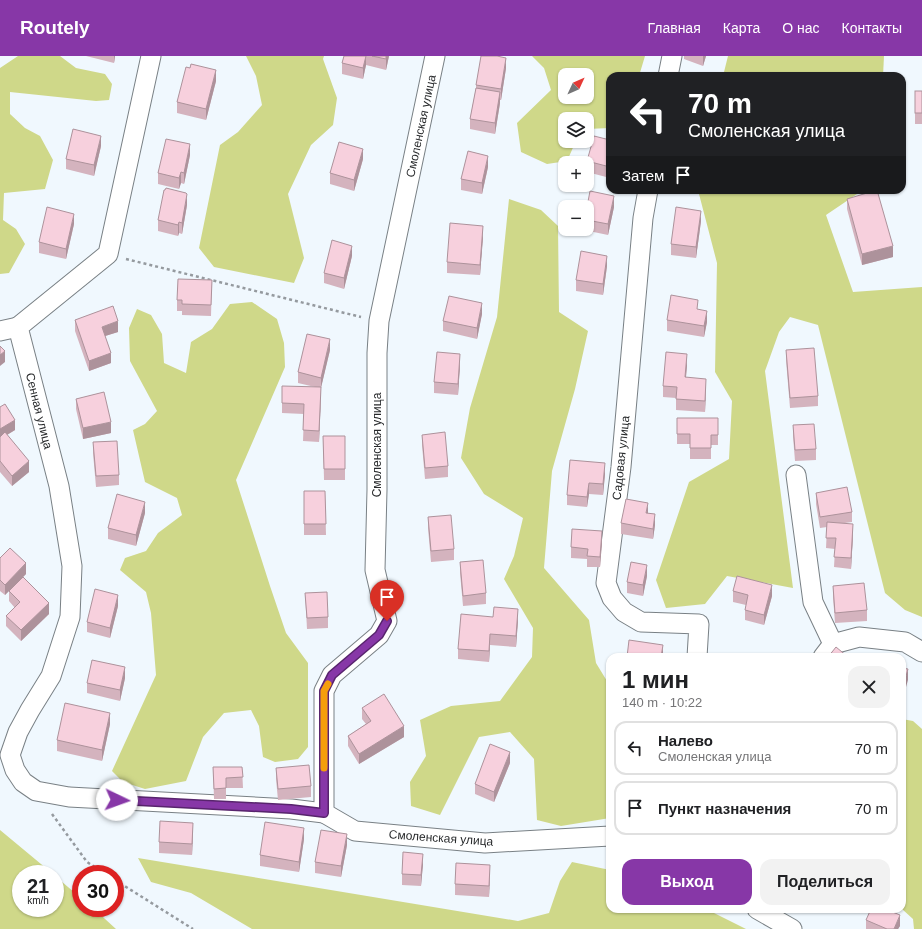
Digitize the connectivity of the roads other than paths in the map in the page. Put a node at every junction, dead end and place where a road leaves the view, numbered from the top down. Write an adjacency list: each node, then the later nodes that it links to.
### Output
1 (151, 56): 6 (street, Сенная улица)
2 (435, 56): 12 (street, Смоленская улица)
3 (672, 56): 4 (street)
4 (669, 72)
5 (647, 194): 10 (street, Садовая улица)
6 (9, 329): 11 (street, Сенная улица)
7 (796, 475): 8 (street)
8 (828, 650): 9 (street)
9 (922, 652)
10 (697, 653)
11 (36, 791): 12 (street, Смоленская улица)
12 (324, 813): 13 (street, Смоленская улица)
13 (606, 836)
14 (764, 913): 15 (street)
15 (792, 929)

